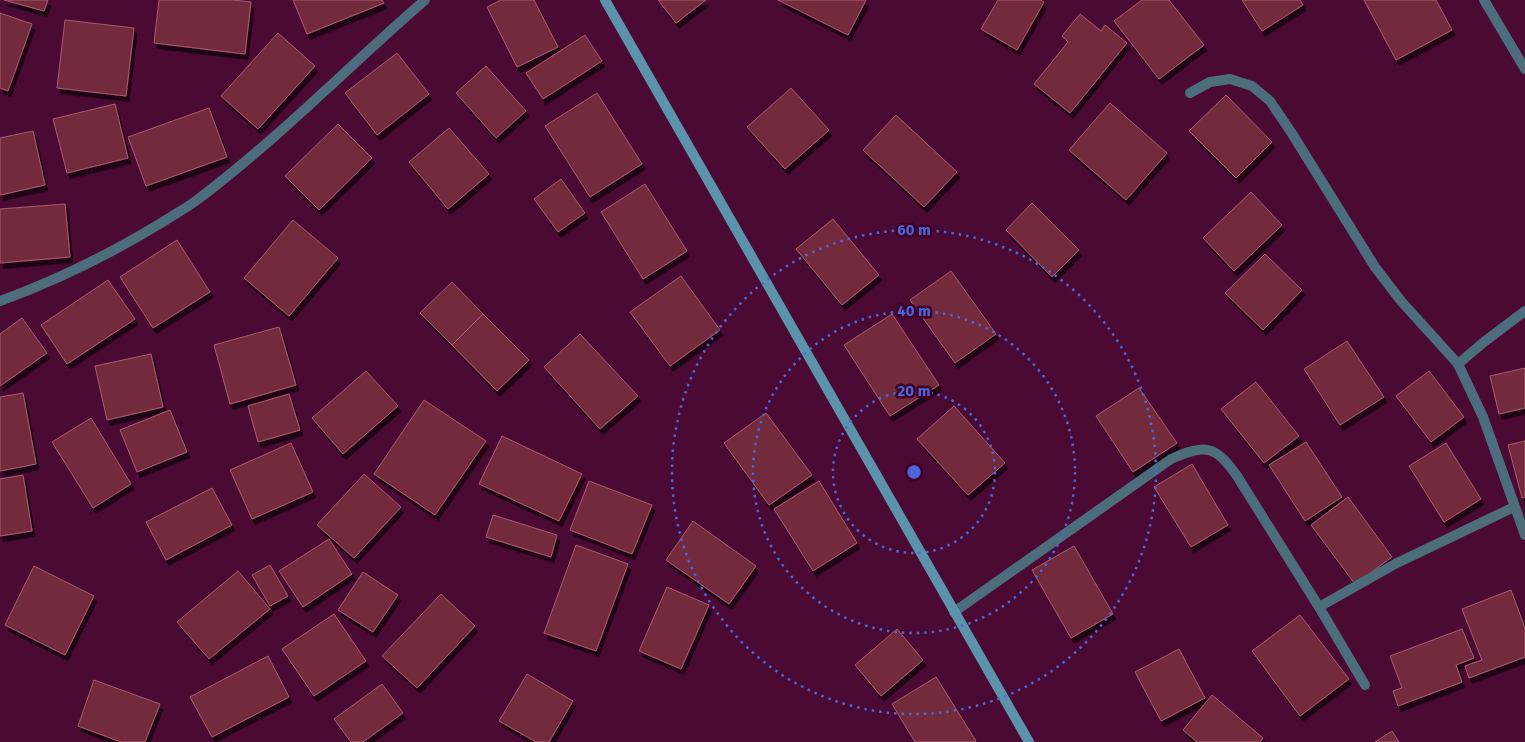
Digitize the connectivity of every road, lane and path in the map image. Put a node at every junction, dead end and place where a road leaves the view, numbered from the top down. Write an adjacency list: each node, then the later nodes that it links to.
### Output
1 (425, 0): 6 (street)
2 (605, 0): 12 (street)
3 (1484, 0): 4 (street)
4 (1525, 69)
5 (1190, 93): 8 (street)
6 (0, 300)
7 (1525, 311): 8 (street)
8 (1458, 364): 9 (street)
9 (1514, 507): 10 (street); 11 (street)
10 (1525, 535)
11 (1319, 607): 12 (street); 13 (street)
12 (954, 612): 14 (street)
13 (1364, 685)
14 (1029, 742)

